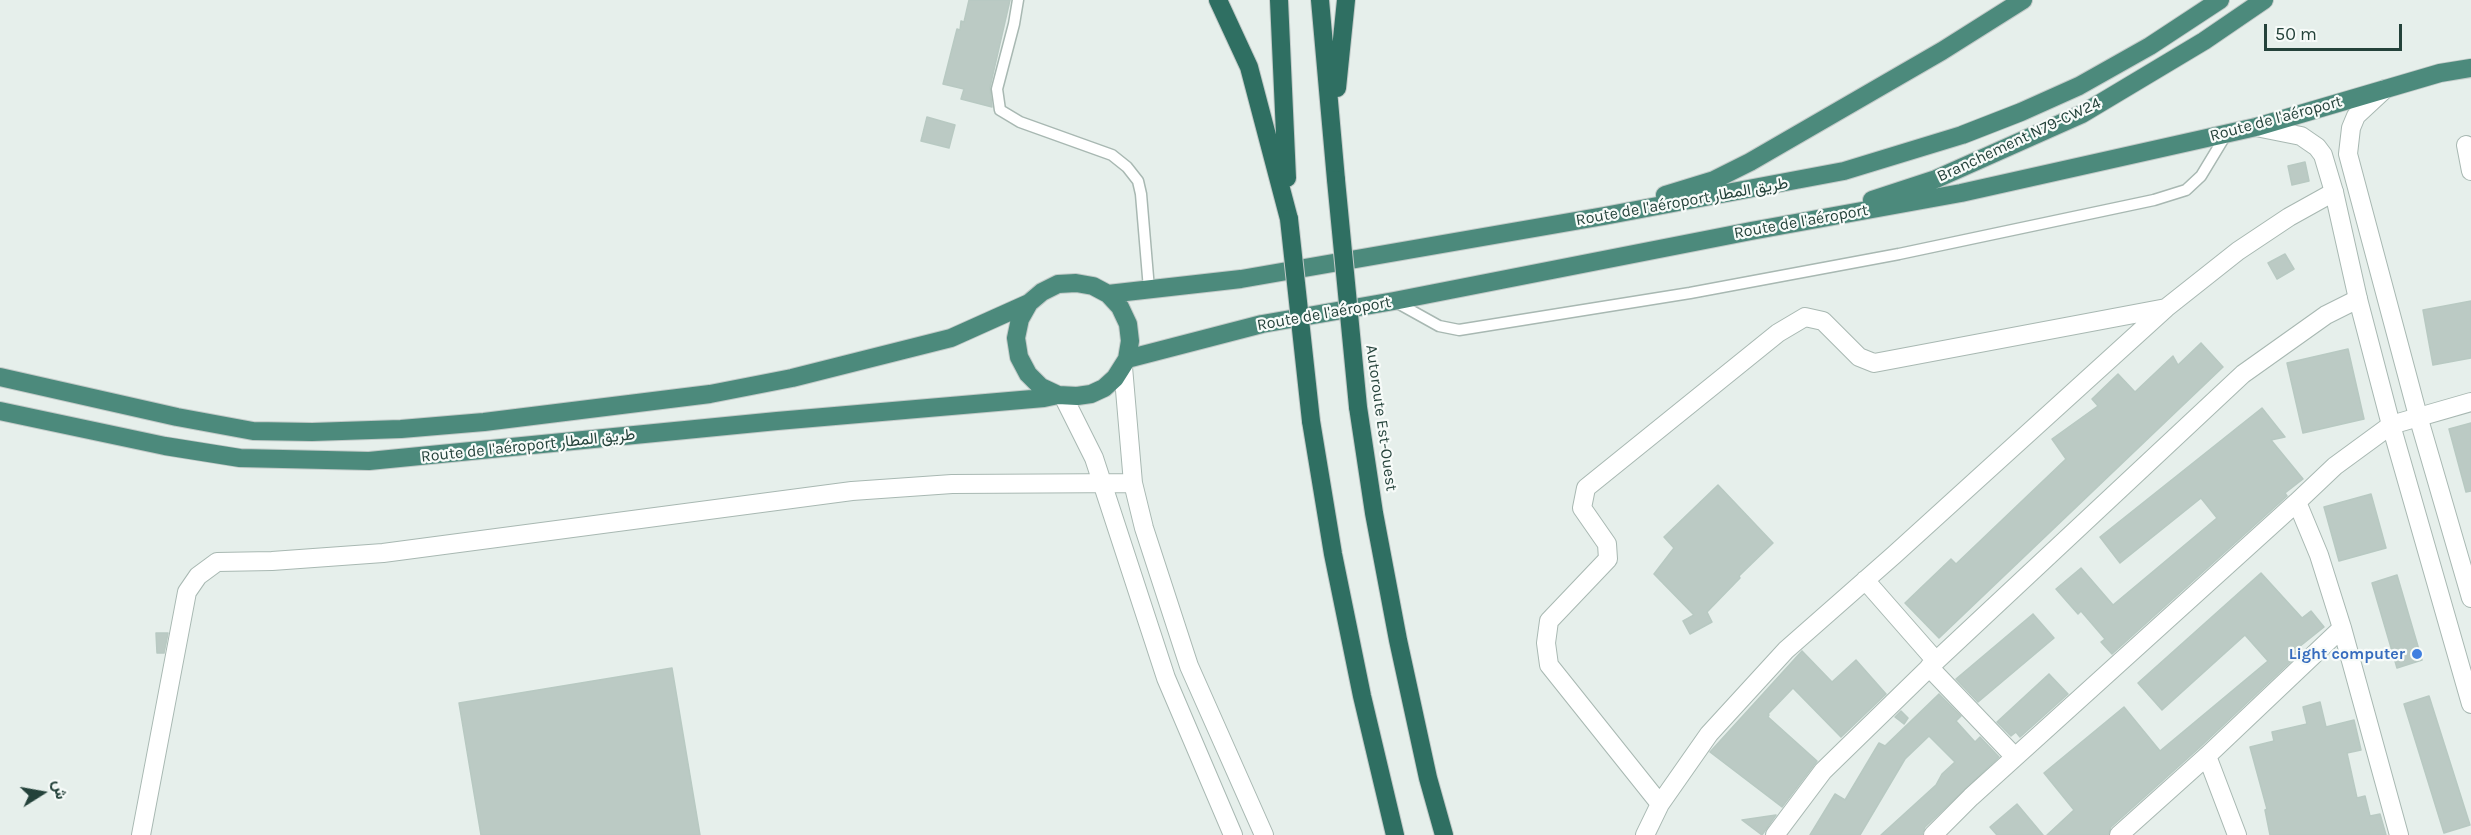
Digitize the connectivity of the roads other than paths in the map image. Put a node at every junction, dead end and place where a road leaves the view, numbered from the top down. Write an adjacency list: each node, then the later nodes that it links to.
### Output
1 (1018, 0): 20 (lane)
2 (1218, 0): 18 (highway)
3 (1279, 0): 18 (highway)
4 (1320, 0): 15 (highway, Autoroute Est-Ouest)
5 (1346, 0): 15 (highway)
6 (2023, 0): 17 (highway)
7 (2220, 0): 17 (highway, Route de l'aéroport طريق المطار)
8 (2264, 0): 19 (highway, Branchement N79-CW24)
9 (2471, 68): 10 (highway, Route de l'aéroport)
10 (2385, 89): 11 (highway, Route de l'aéroport); 31 (street)
11 (2256, 127): 12 (highway, Route de l'aéroport); 16 (street)
12 (2227, 133): 19 (highway, Route de l'aéroport); 23 (lane)
13 (2466, 145): 14 (street)
14 (2471, 171)
15 (1335, 180): 48 (highway, Autoroute Est-Ouest, bridge)
16 (2334, 192): 22 (street); 25 (street)
17 (1604, 216): 20 (highway, Route de l'aéroport طريق المطار)
18 (1289, 219): 47 (highway, bridge)
19 (1751, 231): 23 (highway, Route de l'aéroport)
20 (1149, 289): 21 (highway, Route de l'aéroport طريق المطار)
21 (1108, 294): 24 (highway); 26 (highway)
22 (2358, 299): 32 (street); 39 (street)
23 (1394, 301): 26 (highway, Route de l'aéroport)
24 (1029, 303): 27 (highway, Route de l'aéroport طريق المطار); 28 (highway)
25 (2166, 308): 36 (street); 43 (street)
26 (1125, 363): 28 (highway); 34 (street)
27 (0, 377)
28 (1061, 395): 30 (highway, Route de l'aéroport طريق المطار); 33 (street)
29 (2471, 402): 31 (street)
30 (0, 411)
31 (2418, 416): 32 (street); 37 (street)
32 (2391, 425): 35 (street); 40 (street)
33 (1103, 483): 34 (street); 44 (street); 45 (street)
34 (1133, 483): 46 (street)
35 (2297, 502): 38 (street); 42 (street)
36 (1865, 580): 39 (street); 43 (street)
37 (2471, 598)
38 (2342, 628): 41 (street); 54 (street)
39 (1933, 664): 42 (street); 50 (street)
40 (2471, 704)
41 (2207, 756): 52 (street); 53 (street)
42 (2015, 758): 51 (street)
43 (1660, 804): 49 (street)
44 (141, 835)
45 (1233, 835)
46 (1264, 835)
47 (1395, 835)
48 (1444, 835)
49 (1645, 835)
50 (1776, 835)
51 (1933, 835)
52 (2120, 835)
53 (2237, 835)
54 (2399, 835)

